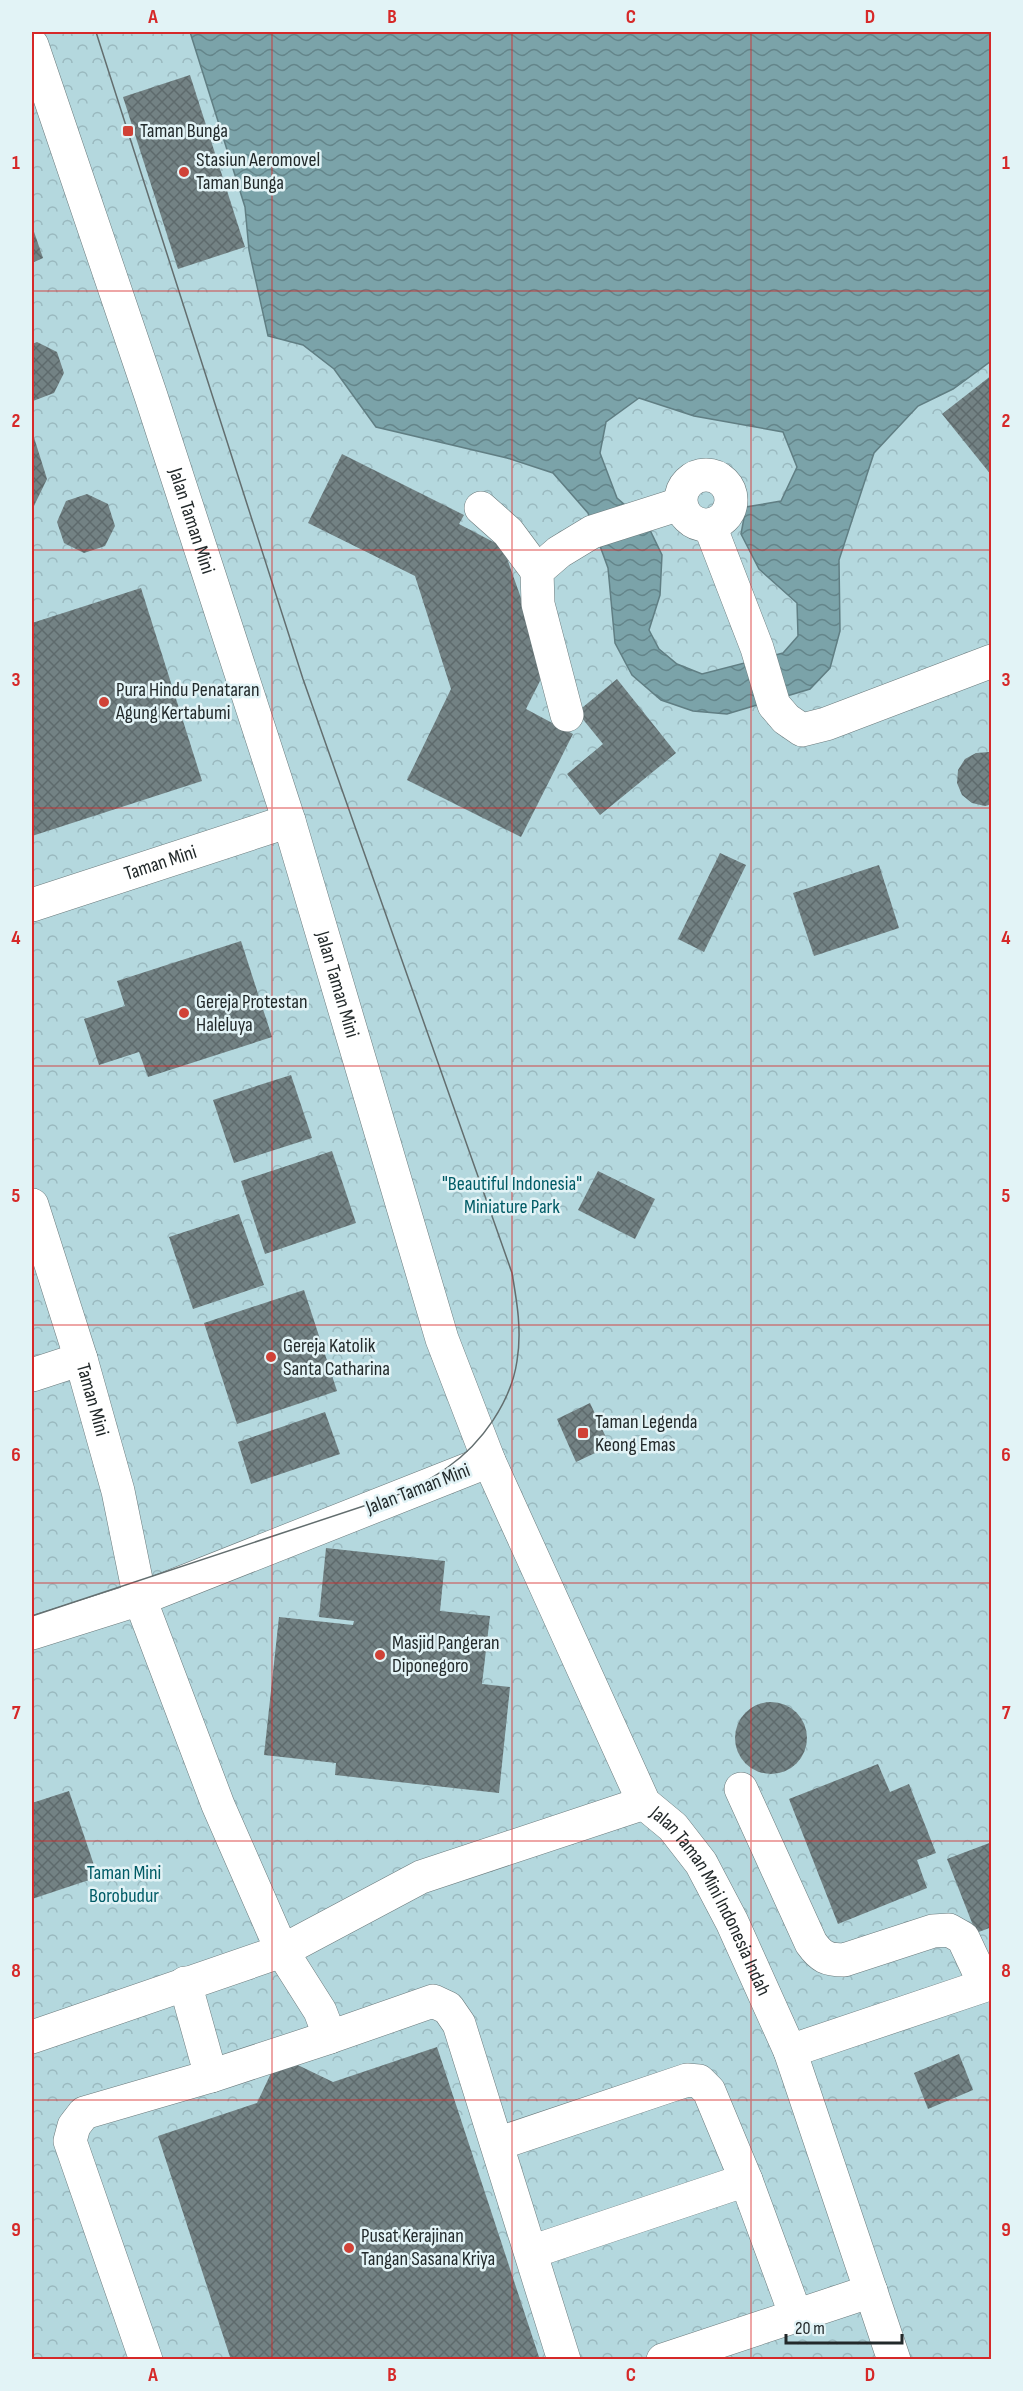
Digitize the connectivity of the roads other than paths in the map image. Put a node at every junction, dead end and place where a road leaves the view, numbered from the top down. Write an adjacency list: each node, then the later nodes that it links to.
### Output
1 (32, 45): 8 (lane, Jalan Taman Mini)
2 (680, 504): 4 (lane); 4 (lane); 5 (lane)
3 (481, 508): 5 (lane)
4 (710, 526): 6 (lane)
5 (537, 571): 7 (lane)
6 (992, 661)
7 (567, 715)
8 (289, 821): 9 (lane, Taman Mini); 13 (lane, Jalan Taman Mini)
9 (32, 905)
10 (32, 1205): 11 (lane, Taman Mini)
11 (81, 1359): 12 (lane); 14 (lane, Taman Mini)
12 (32, 1375)
13 (489, 1461): 14 (lane, Jalan Taman Mini); 17 (lane, Jalan Taman Mini Indonesia Indah)
14 (140, 1599): 15 (lane, Jalan Taman Mini); 18 (lane, Taman Mini)
15 (32, 1634)
16 (741, 1789): 20 (lane)
17 (644, 1803): 18 (lane); 23 (lane, Jalan Taman Mini Indonesia Indah)
18 (282, 1951): 19 (lane); 22 (lane, Taman Mini)
19 (185, 1983): 21 (lane); 24 (lane)
20 (988, 1984): 23 (lane)
21 (32, 2037)
22 (330, 2037): 24 (lane); 25 (lane)
23 (790, 2051): 28 (lane, Jalan Taman Mini Indonesia Indah)
24 (211, 2076): 30 (lane)
25 (497, 2144): 26 (lane); 27 (lane)
26 (746, 2180): 27 (lane); 29 (lane)
27 (531, 2253): 31 (lane)
28 (871, 2291): 29 (lane); 33 (lane, Jalan Taman Mini Indonesia Indah)
29 (796, 2316): 32 (lane)
30 (146, 2360)
31 (564, 2360)
32 (663, 2360)
33 (894, 2360)

